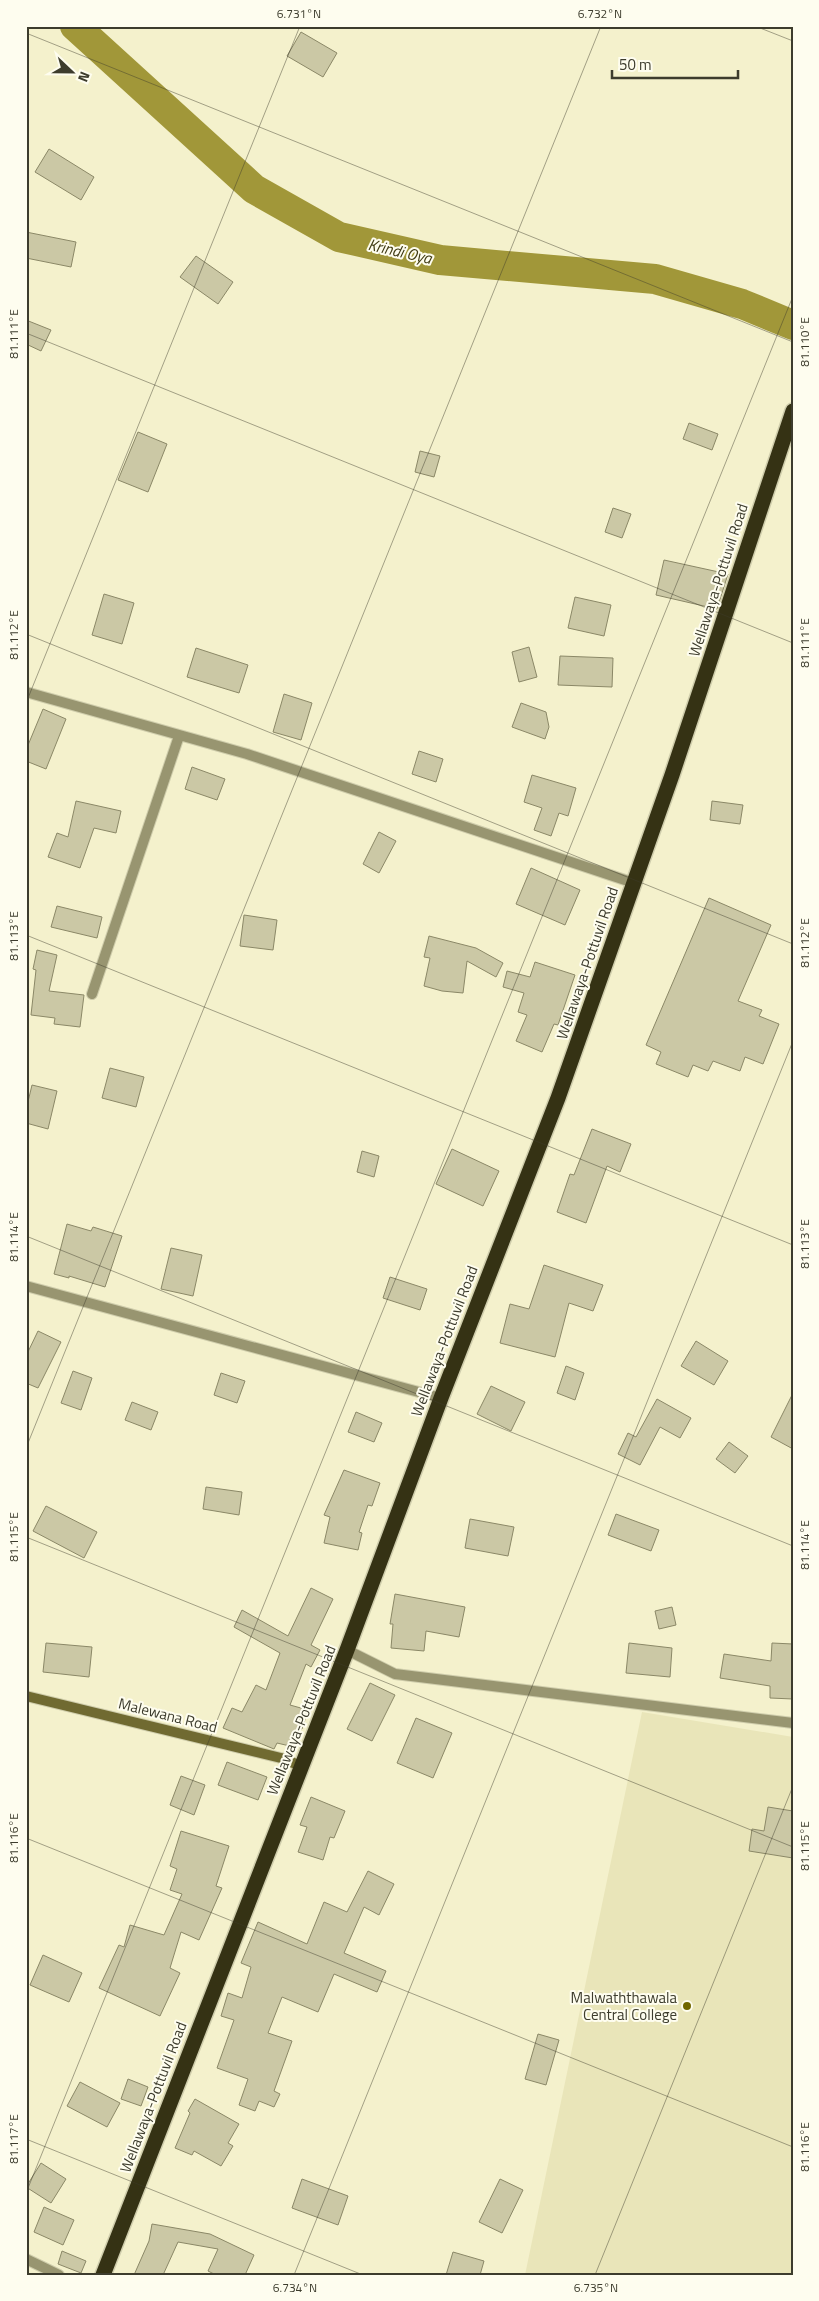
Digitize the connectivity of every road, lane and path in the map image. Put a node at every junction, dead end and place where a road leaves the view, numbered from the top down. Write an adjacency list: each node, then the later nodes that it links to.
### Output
1 (792, 412): 4 (highway, Wellawaya-Pottuvil Road)
2 (26, 692): 3 (street)
3 (179, 736): 4 (street); 5 (street)
4 (634, 882): 7 (highway, Wellawaya-Pottuvil Road)
5 (92, 994)
6 (26, 1286): 7 (street)
7 (440, 1398): 8 (highway, Wellawaya-Pottuvil Road)
8 (348, 1650): 10 (street); 11 (highway, Wellawaya-Pottuvil Road)
9 (26, 1696): 11 (street, Malewana Road)
10 (793, 1724)
11 (301, 1766): 14 (highway, Wellawaya-Pottuvil Road)
12 (26, 2259): 13 (street)
13 (59, 2275)
14 (103, 2275)

